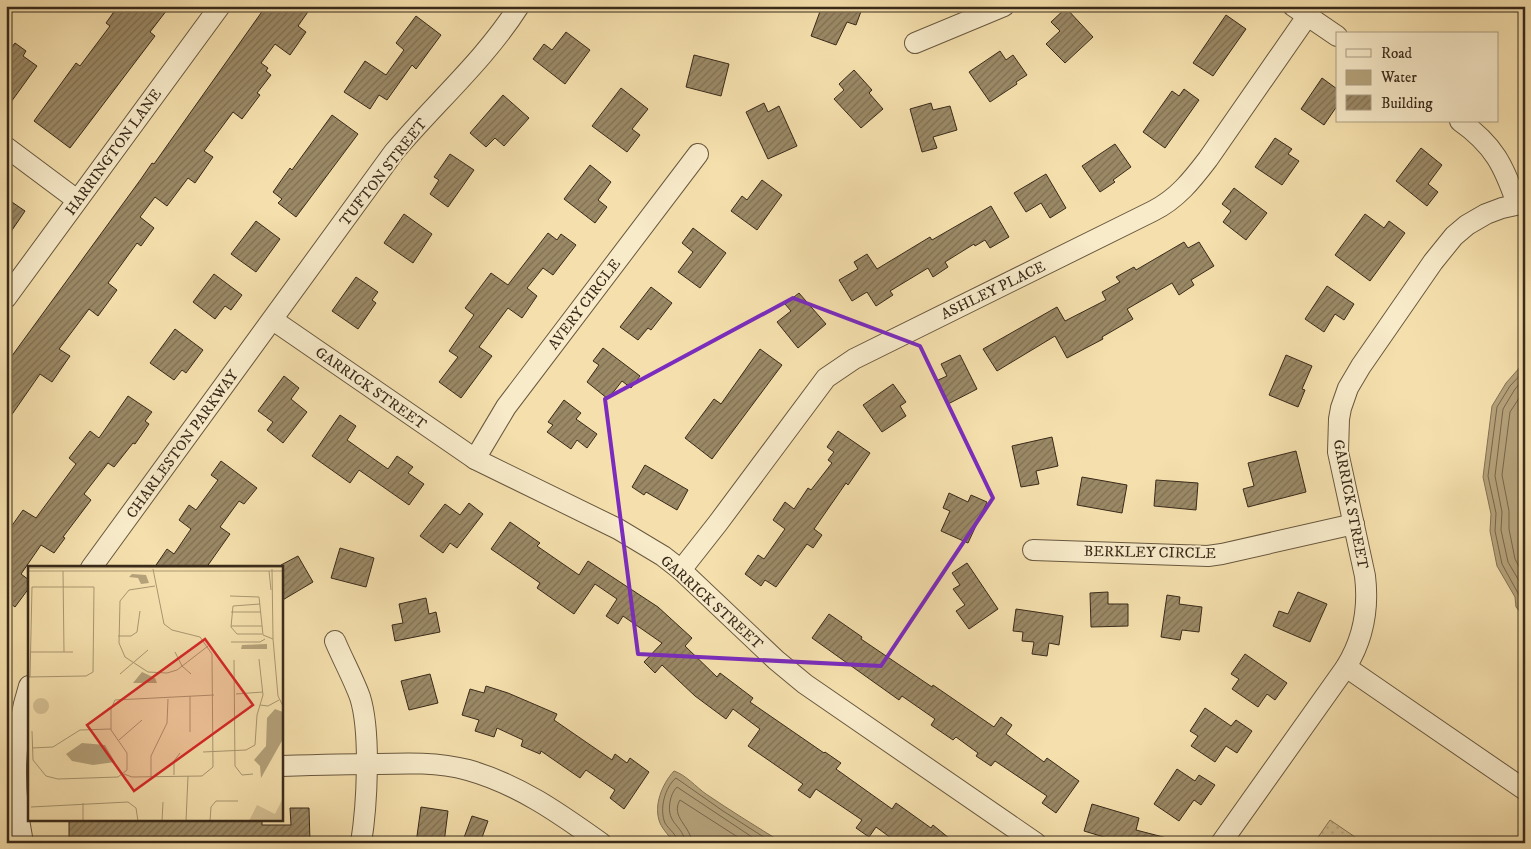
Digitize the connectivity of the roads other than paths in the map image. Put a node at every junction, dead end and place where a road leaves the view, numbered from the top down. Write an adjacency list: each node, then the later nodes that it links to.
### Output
1 (220, 6): 10 (street, HARRINGTON LANE)
2 (519, 6): 13 (street, TUFTON STREET)
3 (1004, 6): 6 (street)
4 (1300, 11): 5 (street); 18 (street, ASHLEY PLACE)
5 (1336, 35)
6 (915, 43)
7 (1461, 122): 11 (street)
8 (6, 147): 10 (street)
9 (698, 154): 14 (street, AVERY CIRCLE)
10 (77, 200): 12 (street, HARRINGTON LANE)
11 (1521, 204): 15 (street, GARRICK STREET)
12 (6, 298)
13 (273, 320): 14 (street, GARRICK STREET); 17 (street, CHARLESTON PARKWAY)
14 (475, 459): 18 (street, GARRICK STREET)
15 (1354, 524): 16 (street, BERKLEY CIRCLE); 20 (street, GARRICK STREET)
16 (1033, 550)
17 (92, 566)
18 (681, 570): 29 (street, GARRICK STREET)
19 (334, 641): 22 (street)
20 (1346, 667): 25 (street); 30 (street, GARRICK STREET)
21 (28, 690): 24 (street)
22 (366, 764): 23 (street); 27 (street); 28 (street)
23 (282, 766)
24 (23, 772): 26 (street)
25 (1525, 790)
26 (23, 843)
27 (361, 843)
28 (601, 843)
29 (1036, 843)
30 (1222, 843)

